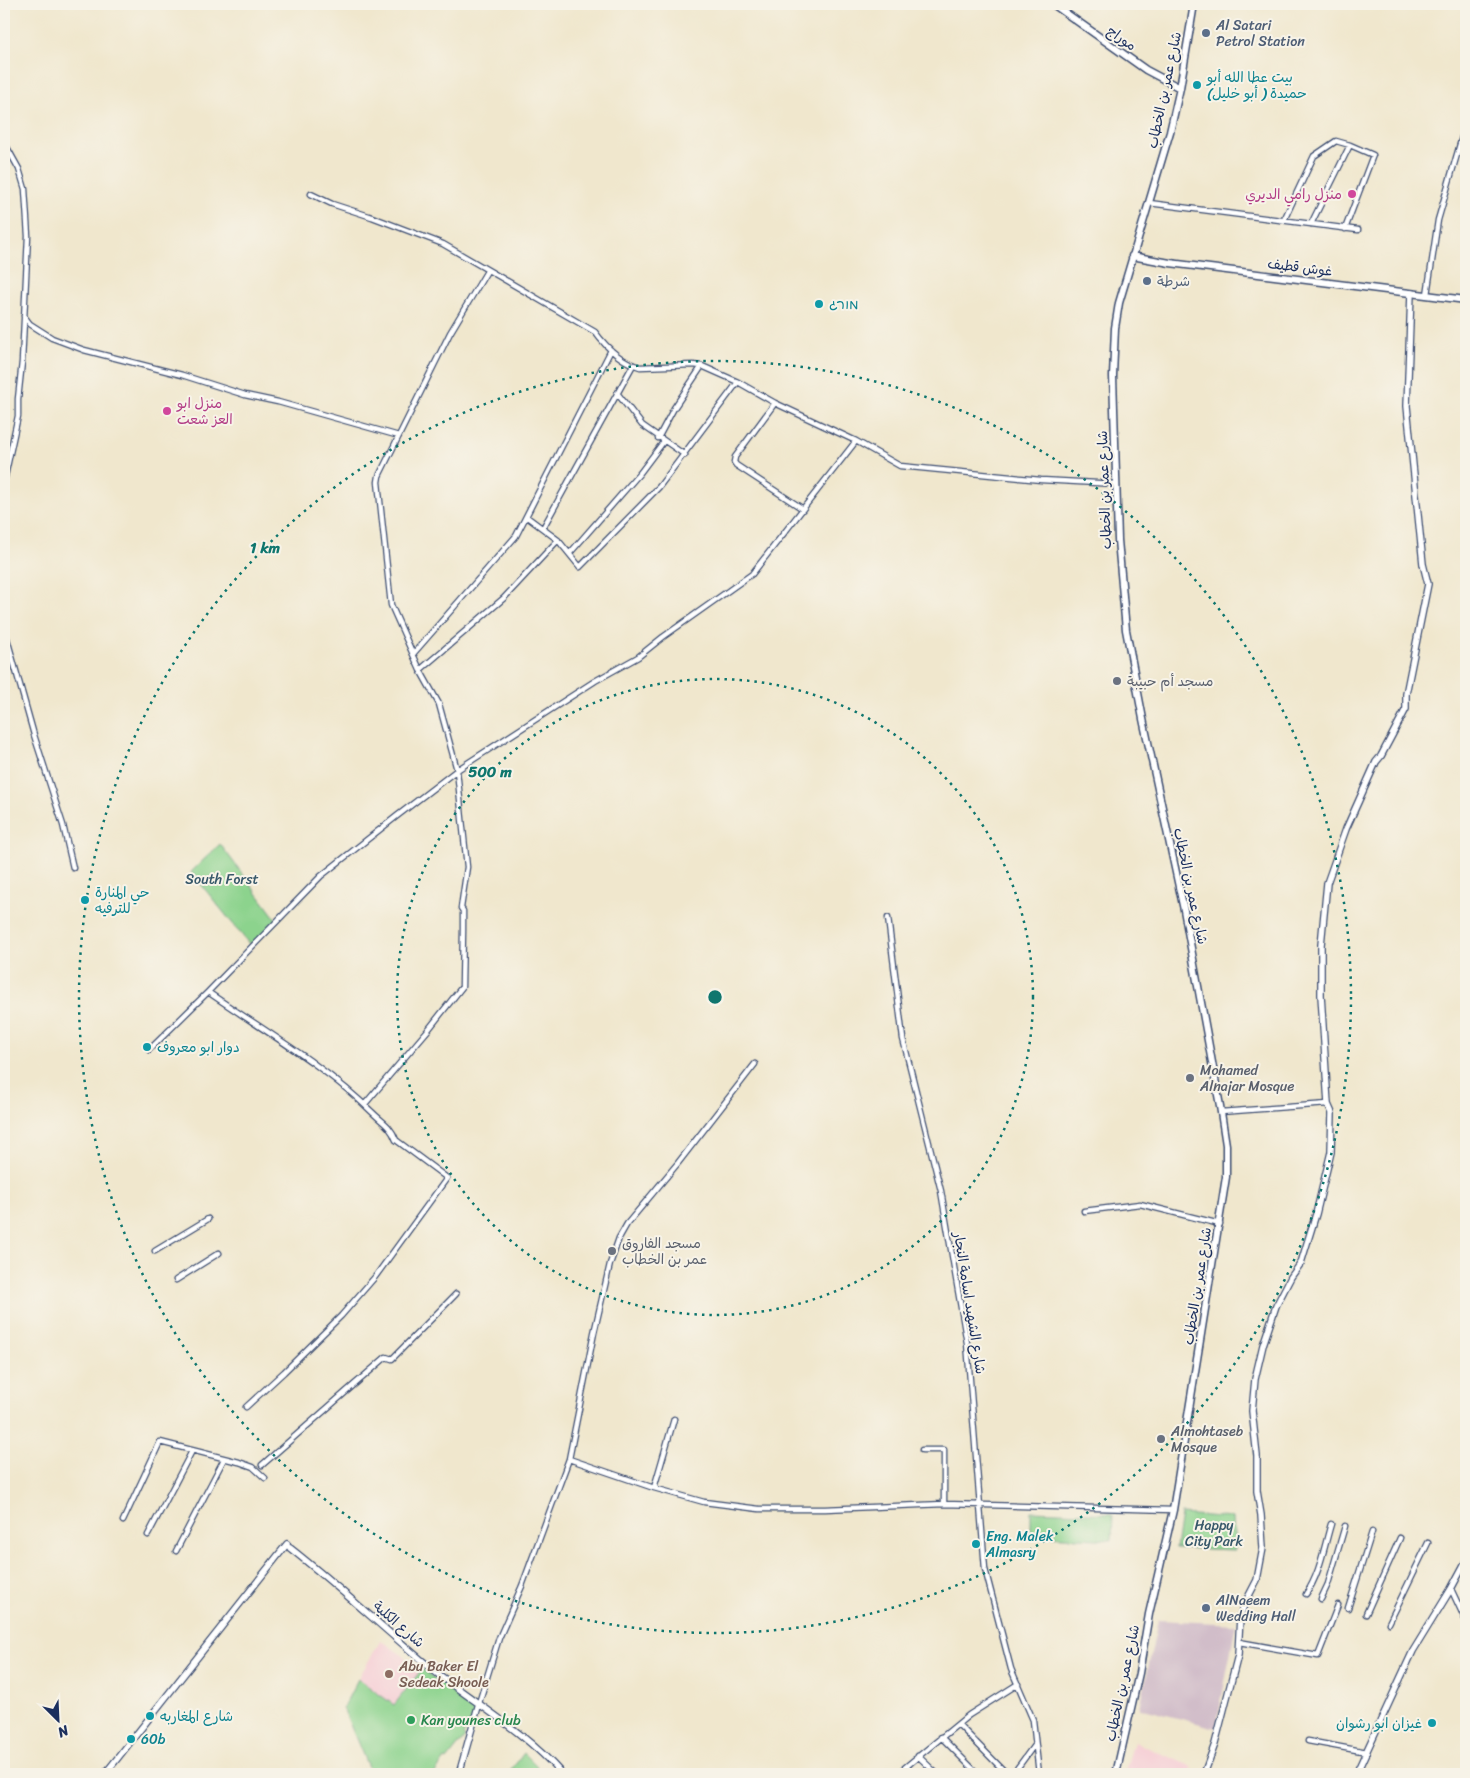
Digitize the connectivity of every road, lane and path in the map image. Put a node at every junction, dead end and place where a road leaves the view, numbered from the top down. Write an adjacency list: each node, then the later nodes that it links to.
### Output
1 (1053, 4): 3 (main road, موراج)
2 (1194, 4): 3 (main road, شارع عمر بن الخطاب)
3 (1180, 88): 8 (main road, شارع عمر بن الخطاب)
4 (1466, 127): 18 (street)
5 (4, 142): 20 (street)
6 (1350, 145): 11 (street); 12 (street); 13 (street)
7 (310, 194): 16 (street)
8 (1149, 203): 11 (street); 15 (main road, شارع عمر بن الخطاب)
9 (1466, 205): 10 (street)
10 (1466, 210)
11 (1284, 220): 12 (street)
12 (1311, 224): 13 (street)
13 (1345, 229): 14 (street)
14 (1358, 230)
15 (1132, 256): 17 (main road, غوش قطيف); 33 (main road, شارع عمر بن الخطاب)
16 (487, 271): 21 (street); 27 (street)
17 (1411, 293): 18 (main road, غوش قطيف); 49 (street)
18 (1427, 295): 19 (main road, غوش قطيف)
19 (1466, 300)
20 (24, 316): 27 (street); 32 (street)
21 (612, 350): 22 (street); 35 (street)
22 (633, 365): 23 (street); 25 (street)
23 (702, 366): 24 (street); 28 (street)
24 (738, 382): 26 (street); 31 (street)
25 (617, 393): 28 (street); 36 (street)
26 (776, 403): 29 (street); 34 (street)
27 (399, 436): 40 (street)
28 (658, 438): 30 (street)
29 (856, 441): 33 (street); 34 (street)
30 (664, 442): 31 (street); 38 (street)
31 (685, 455): 38 (street)
32 (4, 481)
33 (1116, 484): 50 (main road, شارع عمر بن الخطاب)
34 (803, 509): 42 (street)
35 (527, 518): 36 (street); 40 (street)
36 (543, 528): 37 (street)
37 (558, 540): 38 (street); 41 (street)
38 (570, 553)
39 (4, 628): 43 (street)
40 (413, 654): 41 (street)
41 (420, 670): 42 (street)
42 (457, 770): 45 (street); 48 (street)
43 (73, 868)
44 (888, 918): 68 (street, شارع الشهيد اسامة النجار)
45 (208, 992): 46 (street); 48 (street)
46 (148, 1050)
47 (756, 1064): 63 (street)
48 (365, 1104): 58 (street)
49 (1328, 1104): 50 (street); 87 (street)
50 (1221, 1112): 53 (main road, شارع عمر بن الخطاب)
51 (1084, 1210): 53 (street)
52 (208, 1219): 54 (street)
53 (1220, 1224): 69 (main road, شارع عمر بن الخطاب)
54 (155, 1252)
55 (219, 1253): 56 (street)
56 (176, 1280)
57 (456, 1294): 64 (street)
58 (246, 1407)
59 (674, 1419): 66 (street)
60 (922, 1450): 67 (street)
61 (192, 1451): 62 (street); 70 (street); 74 (street)
62 (224, 1458): 65 (street); 77 (street)
63 (569, 1459): 66 (street); 89 (street)
64 (262, 1465)
65 (265, 1478)
66 (654, 1488): 67 (street)
67 (944, 1504): 68 (street)
68 (978, 1506): 69 (street); 88 (street, شارع الشهيد اسامة النجار)
69 (1173, 1510): 105 (main road, شارع عمر بن الخطاب)
70 (123, 1521)
71 (1331, 1524): 80 (street)
72 (1345, 1526): 81 (street)
73 (1372, 1532): 83 (street)
74 (148, 1535)
75 (1400, 1538): 84 (street)
76 (1428, 1543): 86 (street)
77 (176, 1551)
78 (1466, 1561): 79 (street)
79 (1451, 1589): 85 (street); 94 (street)
80 (1306, 1594)
81 (1321, 1599)
82 (1338, 1605): 87 (street)
83 (1348, 1608)
84 (1366, 1614)
85 (1466, 1621)
86 (1389, 1622)
87 (1239, 1642): 106 (street)
88 (1018, 1684): 90 (street); 93 (street, شارع الشهيد اسامة النجار)
89 (479, 1704): 97 (street, شارع الكلية); 98 (street); 99 (street, شارع الكلية)
90 (958, 1724): 91 (street); 102 (street)
91 (941, 1737): 95 (street); 101 (street)
92 (1308, 1741): 94 (street)
93 (1035, 1744): 103 (street); 104 (street, شارع الشهيد اسامة النجار)
94 (1367, 1752): 107 (street)
95 (918, 1756): 96 (street); 100 (street)
96 (900, 1773)
97 (105, 1774)
98 (459, 1774)
99 (562, 1774)
100 (937, 1774)
101 (978, 1774)
102 (1007, 1774)
103 (1013, 1774)
104 (1039, 1774)
105 (1116, 1774)
106 (1204, 1774)
107 (1356, 1774)

